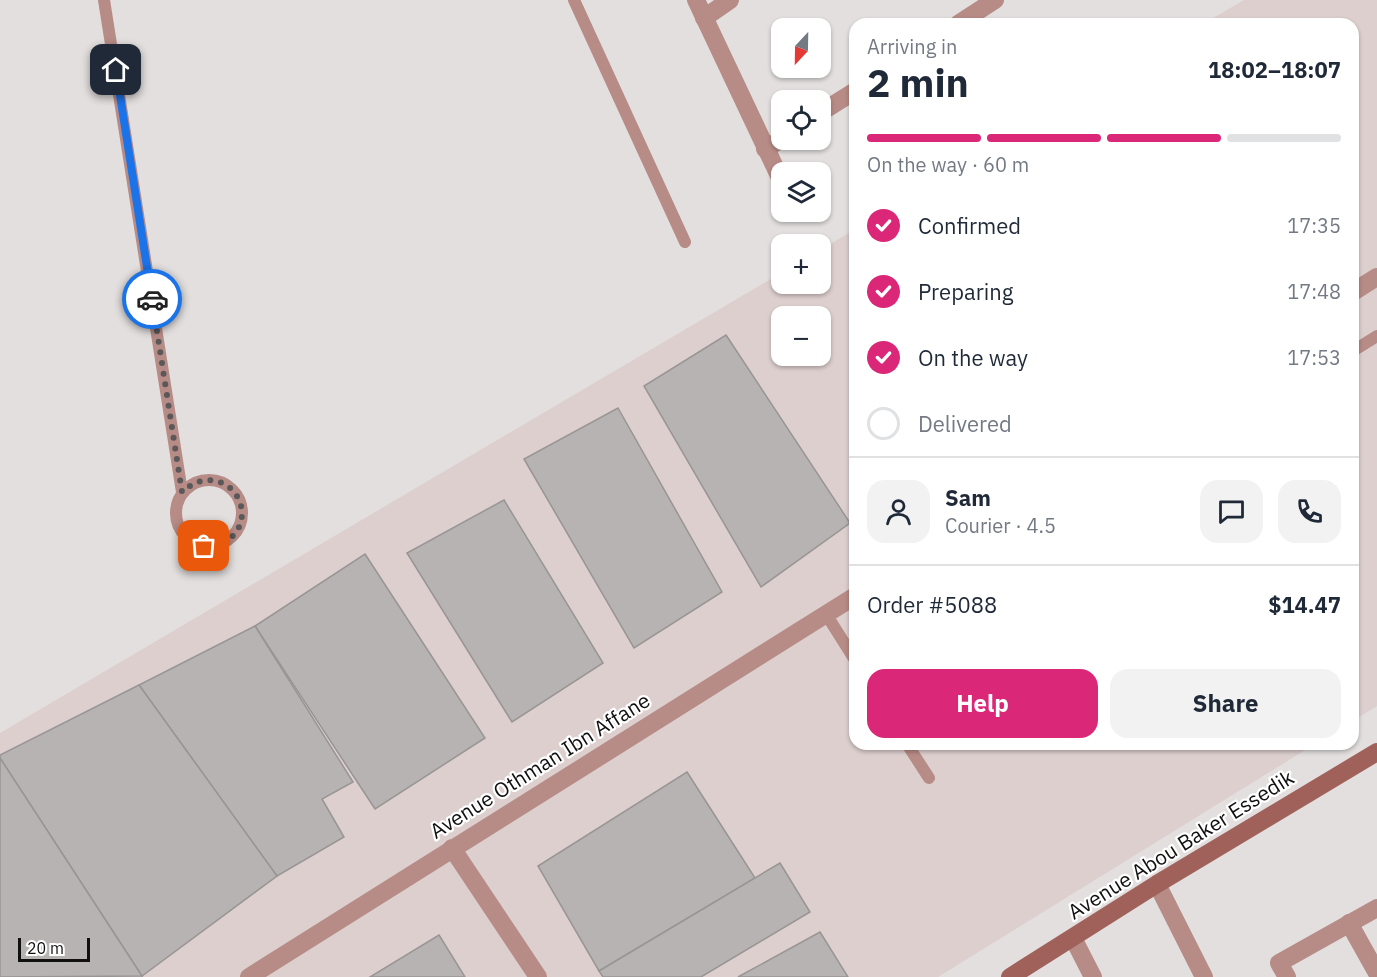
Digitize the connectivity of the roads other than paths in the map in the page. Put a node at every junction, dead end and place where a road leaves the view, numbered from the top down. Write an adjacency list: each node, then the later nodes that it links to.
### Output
1 (105, 0): 18 (lane)
2 (574, 0): 13 (lane)
3 (696, 0): 6 (street)
4 (730, 0): 6 (street)
5 (995, 0): 7 (street)
6 (704, 18): 11 (street)
7 (967, 18)
8 (849, 95): 9 (street)
9 (831, 106)
10 (771, 145): 11 (street)
11 (765, 149): 12 (street)
12 (772, 162)
13 (685, 242)
14 (1377, 277): 15 (street)
15 (1359, 288)
16 (1377, 336): 17 (lane)
17 (1359, 347)
18 (182, 492): 18 (lane)
19 (849, 600): 20 (street, Avenue Othman Ibn Affane)
20 (826, 614): 21 (lane); 25 (street, Avenue Othman Ibn Affane)
21 (849, 650)
22 (912, 750): 24 (lane)
23 (1377, 752): 26 (street, Avenue Abou Baker Essedik)
24 (928, 778)
25 (452, 848): 31 (street, Avenue Othman Ibn Affane); 32 (street)
26 (1157, 884): 29 (street, Avenue Abou Baker Essedik); 35 (street)
27 (1377, 908): 28 (street)
28 (1349, 923): 30 (street); 36 (street)
29 (1073, 938): 33 (street, Avenue Abou Baker Essedik); 34 (street)
30 (1377, 973)
31 (249, 977)
32 (538, 977)
33 (1010, 977)
34 (1093, 977)
35 (1204, 977)
36 (1287, 977)

